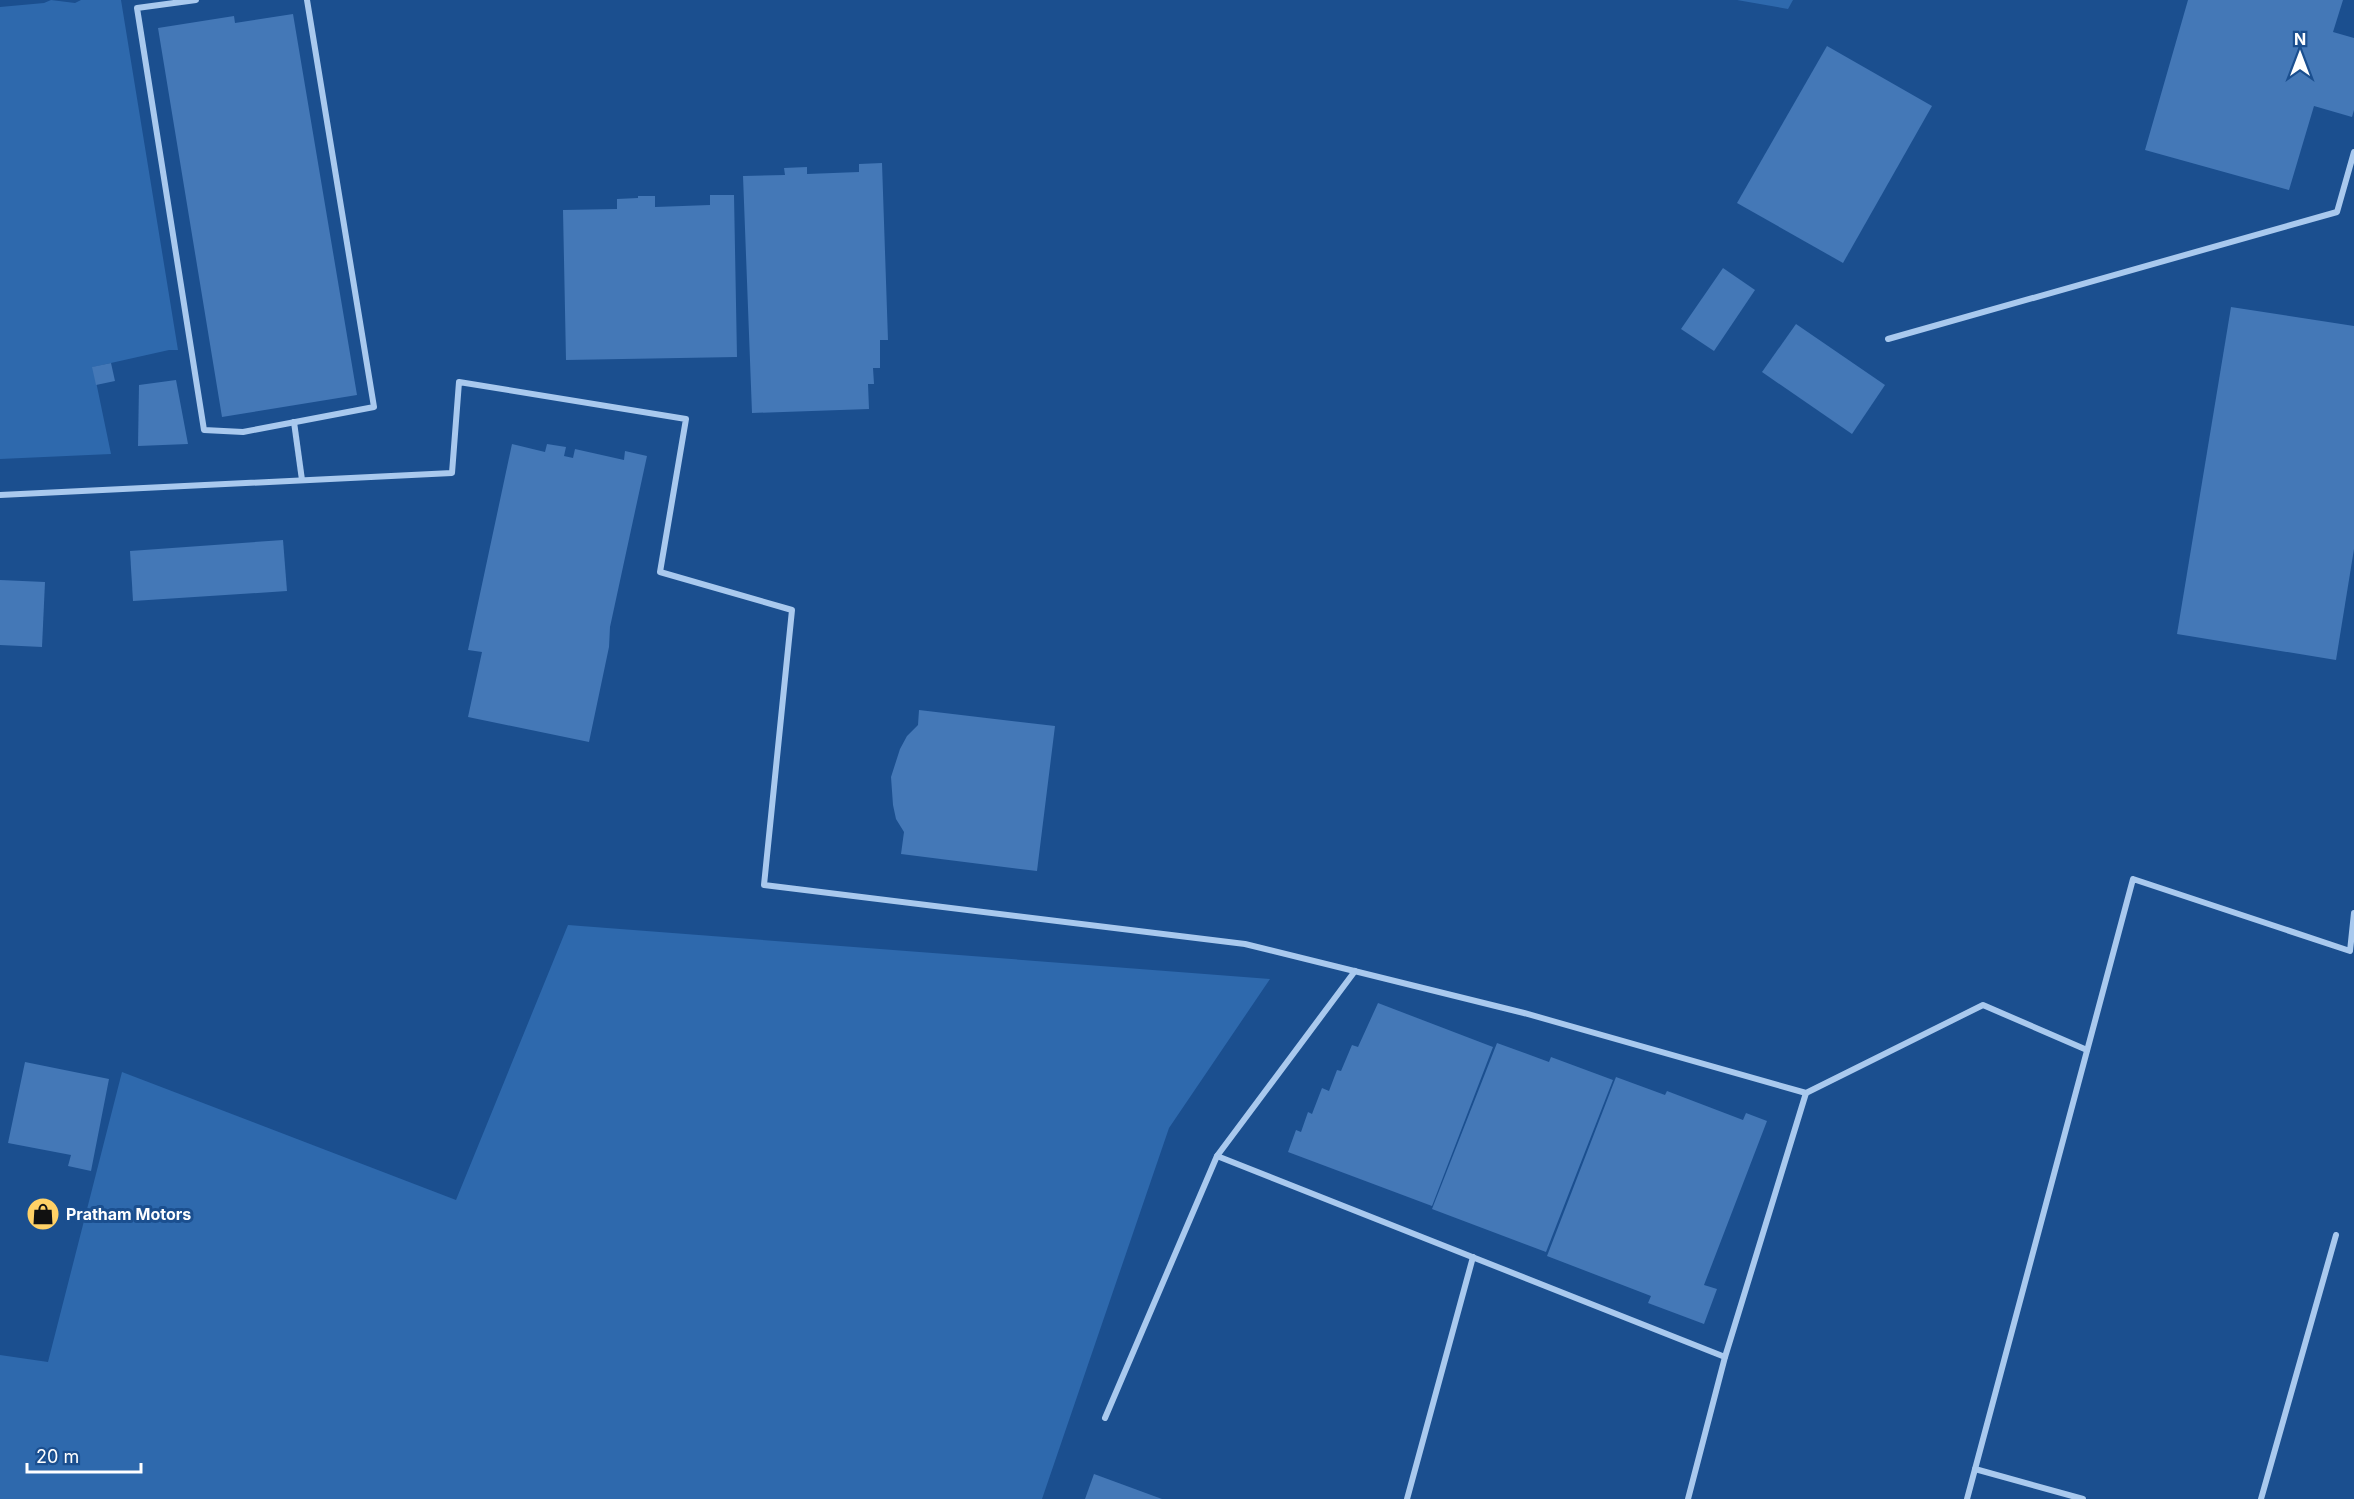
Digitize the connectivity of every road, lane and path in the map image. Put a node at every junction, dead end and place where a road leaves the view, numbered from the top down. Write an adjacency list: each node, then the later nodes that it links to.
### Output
1 (196, 0): 5 (street)
2 (307, 0): 5 (street)
3 (2354, 152): 4 (street)
4 (1888, 339)
5 (294, 422): 6 (street)
6 (302, 480): 7 (street); 9 (street)
7 (0, 495)
8 (2354, 913): 10 (street)
9 (1355, 971): 11 (street); 12 (street)
10 (2087, 1050): 11 (street); 17 (street)
11 (1806, 1093): 15 (street)
12 (1217, 1156): 14 (street); 16 (street)
13 (2336, 1235): 22 (street)
14 (1473, 1257): 15 (street); 18 (street)
15 (1725, 1357): 19 (street)
16 (1105, 1418)
17 (1975, 1469): 20 (street); 21 (street)
18 (1407, 1499)
19 (1688, 1499)
20 (1967, 1499)
21 (2083, 1499)
22 (2261, 1499)

